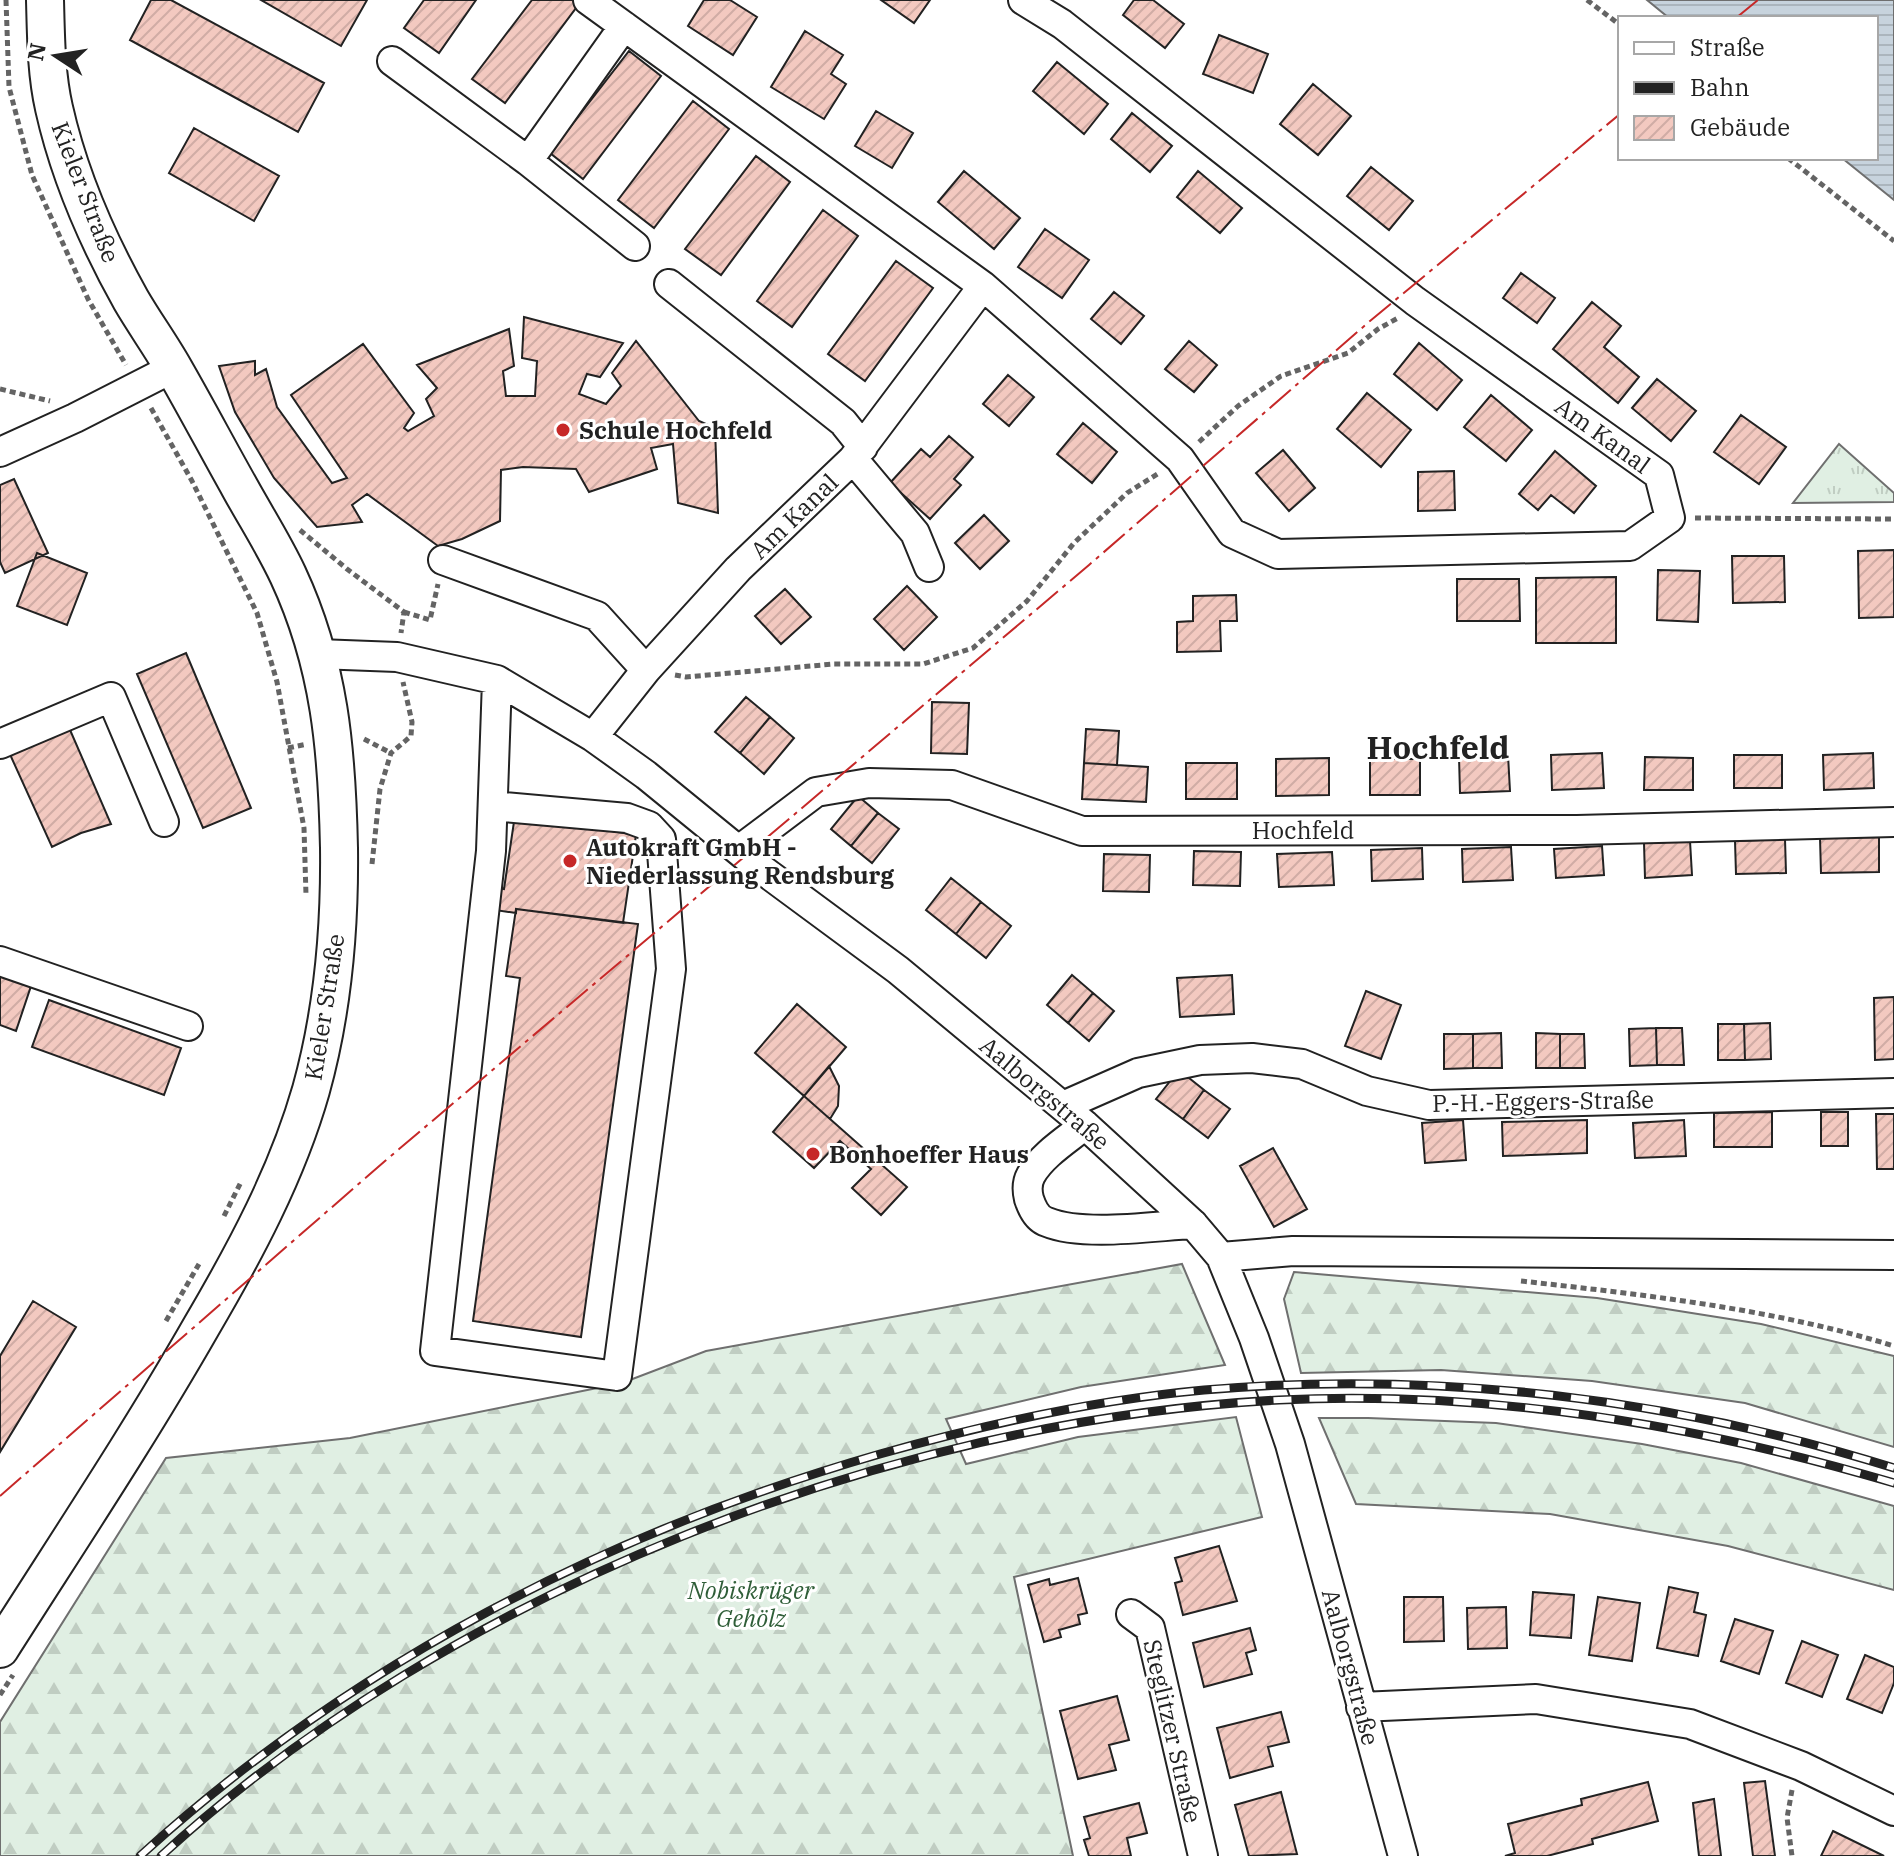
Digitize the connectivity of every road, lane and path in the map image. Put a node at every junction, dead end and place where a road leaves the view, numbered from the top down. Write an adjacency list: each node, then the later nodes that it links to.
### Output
1 (45, 0): 15 (main road, Kieler Straße)
2 (588, 0): 6 (street)
3 (1023, 0): 14 (street, Am Kanal)
4 (1587, 0): 5 (path)
5 (1618, 23)
6 (624, 26): 9 (street); 13 (street)
7 (392, 61): 9 (street)
8 (1791, 160): 10 (path)
9 (528, 161): 11 (street)
10 (1894, 241)
11 (635, 246)
12 (669, 284): 19 (street)
13 (983, 286): 19 (street, Am Kanal); 20 (street)
14 (1415, 301): 20 (path); 21 (street, Am Kanal)
15 (173, 368): 17 (street); 27 (main road, Kieler Straße)
16 (0, 389): 17 (path)
17 (75, 418): 18 (street)
18 (0, 452)
19 (858, 453): 25 (street); 29 (street, Am Kanal)
20 (1180, 459): 21 (street); 29 (path)
21 (1670, 518): 22 (path)
22 (1894, 519)
23 (296, 526): 26 (path)
24 (443, 560): 26 (path); 29 (street)
25 (929, 567)
26 (404, 612): 28 (path)
27 (318, 654): 28 (street, Aalborgstraße); 49 (main road, Kieler Straße)
28 (397, 657): 30 (street, Aalborgstraße); 37 (path)
29 (646, 670): 31 (street, Am Kanal)
30 (497, 680): 31 (street, Aalborgstraße); 33 (street)
31 (593, 737): 36 (street, Aalborgstraße)
32 (0, 744): 34 (street)
33 (493, 806): 33 (street)
34 (164, 822)
35 (1894, 822): 36 (street, Hochfeld)
36 (739, 850): 41 (street, Aalborgstraße)
37 (370, 875)
38 (0, 961): 39 (street)
39 (188, 1026)
40 (1894, 1093): 41 (street, P.-H.-Eggers-Straße)
41 (1063, 1106): 42 (street, Aalborgstraße)
42 (1085, 1125): 43 (street, Aalborgstraße); 43 (street)
43 (1193, 1224): 45 (street, Aalborgstraße)
44 (1894, 1255): 45 (street)
45 (1221, 1257): 50 (street, Aalborgstraße)
46 (1509, 1280): 47 (path)
47 (1894, 1346)
48 (1131, 1614): 53 (street, Steglitzer Straße)
49 (0, 1648)
50 (1361, 1707): 51 (street); 54 (street, Aalborgstraße)
51 (1801, 1766): 52 (street); 55 (path)
52 (1894, 1811)
53 (1203, 1856)
54 (1403, 1856)
55 (1792, 1856)

